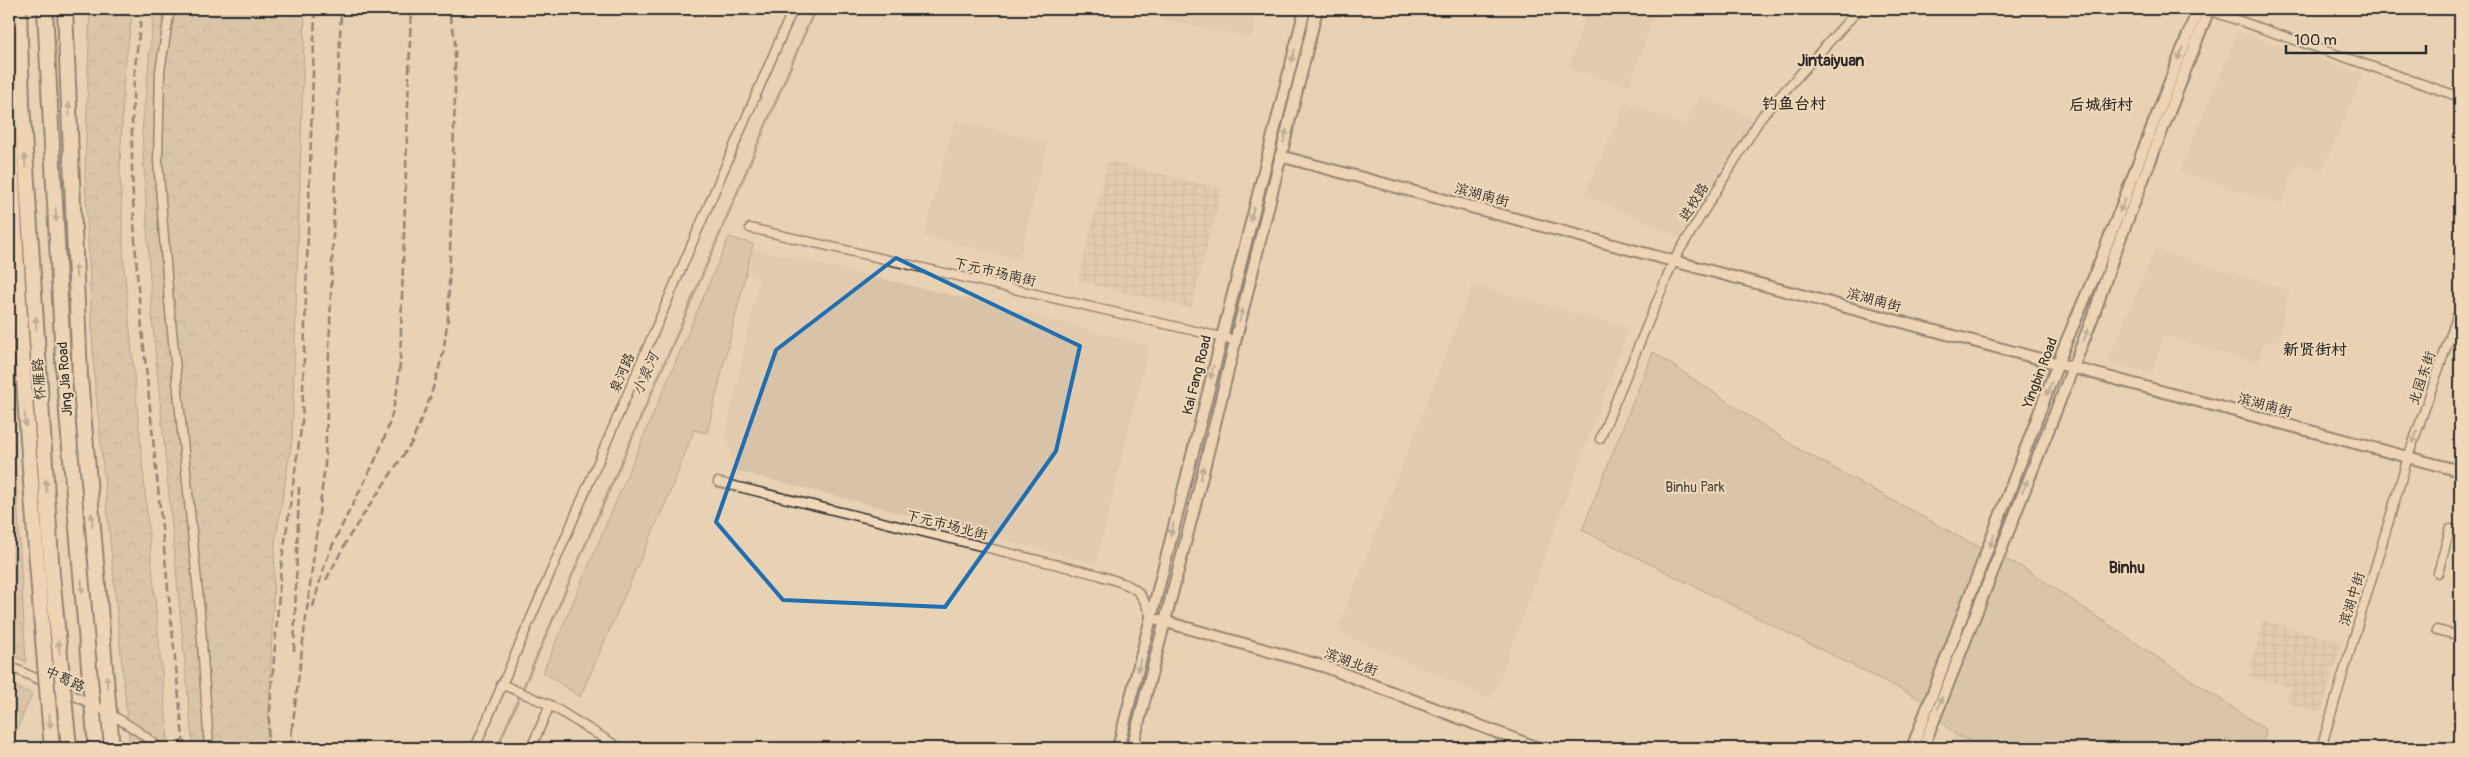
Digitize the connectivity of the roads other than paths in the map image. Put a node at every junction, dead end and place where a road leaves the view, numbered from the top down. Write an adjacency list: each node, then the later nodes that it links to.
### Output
1 (19, 9): 36 (highway, 怀雁路, one-way to 1, bridge)
2 (45, 9): 33 (highway, Jing Jia Road, one-way to 33)
3 (65, 9): 34 (highway, Jing Jia Road, one-way to 3)
4 (170, 9): 40 (street)
5 (793, 9): 31 (street, 泉河路)
6 (1305, 9): 16 (main road, Kai Fang Road, one-way to 16)
7 (1317, 9): 12 (main road, Kai Fang Road, one-way to 7)
8 (1859, 9): 14 (street, 进校路)
9 (2205, 9): 10 (street); 18 (main road, Yingbin Road, one-way to 18); 19 (main road, Yingbin Road, one-way to 9)
10 (2460, 97)
11 (9, 109): 35 (highway, 怀雁路, one-way to 35, bridge)
12 (1280, 156): 14 (main road, 滨湖南街); 17 (main road, Kai Fang Road, one-way to 12)
13 (750, 228): 16 (street, 下元市场南街)
14 (1674, 260): 18 (main road, 滨湖南街); 20 (street, 进校路)
15 (2460, 308): 21 (street, 北园东街, one-way to 21)
16 (1221, 337): 17 (street, 下元市场南街); 26 (main road, Kai Fang Road, one-way to 26)
17 (1234, 340): 27 (main road, Kai Fang Road, one-way to 17)
18 (2058, 364): 19 (main road, 滨湖南街); 47 (main road, Yingbin Road, one-way to 47)
19 (2073, 368): 21 (main road, 滨湖南街); 48 (main road, Yingbin Road, one-way to 19)
20 (1600, 439)
21 (2408, 457): 22 (main road, 滨湖南街); 49 (street, 滨湖中街)
22 (2460, 471)
23 (718, 482): 26 (street, 下元市场北街)
24 (2460, 532): 25 (street)
25 (2438, 573)
26 (1151, 618): 27 (main road, 滨湖北街); 44 (main road, Kai Fang Road, one-way to 44)
27 (1164, 622): 45 (main road, Kai Fang Road); 46 (main road, 滨湖北街)
28 (2437, 630): 29 (street)
29 (2460, 636)
30 (9, 666): 33 (street, 中葛路)
31 (501, 684): 32 (street); 41 (street, 泉河路)
32 (550, 705): 42 (street); 43 (street)
33 (92, 706): 34 (street, 中葛路); 37 (highway, Jing Jia Road)
34 (110, 716): 38 (highway, Jing Jia Road); 39 (street, 中葛路)
35 (52, 748)
36 (69, 748)
37 (96, 748)
38 (112, 748)
39 (159, 748)
40 (209, 748)
41 (475, 748)
42 (531, 748)
43 (620, 748)
44 (1118, 748)
45 (1132, 748)
46 (1538, 748)
47 (1912, 748)
48 (1923, 748)
49 (2321, 748)

